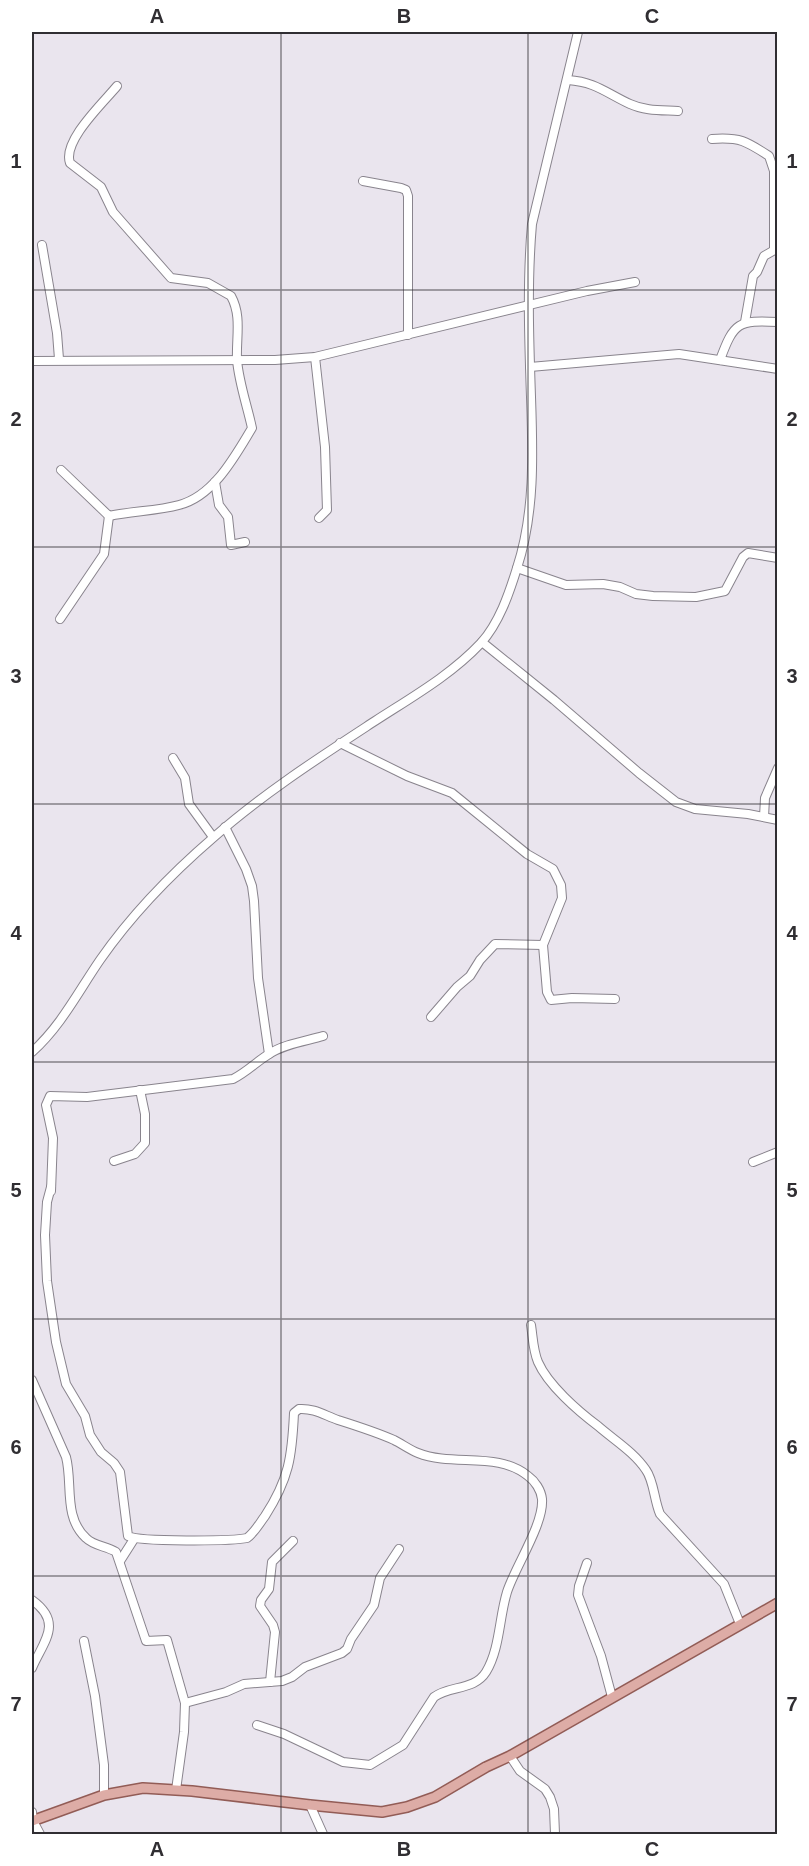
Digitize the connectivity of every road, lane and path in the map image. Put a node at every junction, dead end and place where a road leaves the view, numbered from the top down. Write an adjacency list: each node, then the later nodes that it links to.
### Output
1 (578, 32): 2 (street)
2 (568, 80): 4 (street); 10 (street)
3 (117, 86): 16 (street)
4 (678, 111)
5 (712, 139): 8 (street)
6 (363, 181): 13 (street)
7 (42, 245): 15 (street)
8 (776, 249): 11 (street)
9 (635, 282): 10 (street)
10 (529, 306): 13 (street); 19 (street)
11 (745, 322): 12 (street); 17 (street)
12 (777, 322)
13 (408, 335): 14 (street)
14 (315, 357): 16 (street); 24 (street)
15 (59, 359): 16 (street); 18 (street)
16 (237, 359): 22 (street)
17 (720, 360): 19 (street); 20 (street)
18 (32, 361)
19 (530, 367): 27 (street)
20 (777, 369)
21 (61, 470): 23 (street)
22 (215, 482): 23 (street); 25 (street)
23 (109, 516): 28 (street)
24 (320, 518)
25 (245, 542)
26 (777, 558): 27 (street)
27 (517, 568): 29 (street)
28 (60, 619)
29 (482, 642): 30 (street); 33 (street)
30 (340, 743): 35 (street); 37 (street)
31 (173, 758): 36 (street)
32 (777, 768): 33 (street)
33 (764, 817): 34 (street)
34 (777, 820)
35 (225, 827): 36 (street); 42 (street)
36 (213, 837): 41 (street)
37 (543, 945): 38 (street); 39 (street)
38 (615, 999)
39 (431, 1017)
40 (323, 1036): 42 (street)
41 (32, 1052)
42 (269, 1054): 43 (street)
43 (140, 1090): 45 (street); 47 (street)
44 (777, 1152): 46 (street)
45 (114, 1161)
46 (753, 1162)
47 (51, 1187): 48 (street); 51 (street)
48 (51, 1203)
49 (531, 1325): 58 (street)
50 (32, 1380): 54 (street)
51 (134, 1539): 54 (street); 64 (street)
52 (293, 1541): 61 (street)
53 (399, 1549): 61 (street)
54 (120, 1561): 63 (street)
55 (587, 1563): 62 (street)
56 (32, 1600): 60 (street)
57 (777, 1603): 58 (main road)
58 (740, 1624): 62 (main road)
59 (84, 1641): 67 (street)
60 (32, 1668)
61 (270, 1682): 63 (street)
62 (612, 1697): 65 (main road)
63 (185, 1703): 66 (street)
64 (257, 1725)
65 (510, 1756): 68 (main road); 72 (street)
66 (176, 1790): 67 (main road); 68 (main road)
67 (104, 1795): 69 (main road)
68 (310, 1805): 71 (street)
69 (32, 1818): 70 (street)
70 (40, 1834)
71 (324, 1834)
72 (555, 1834)

